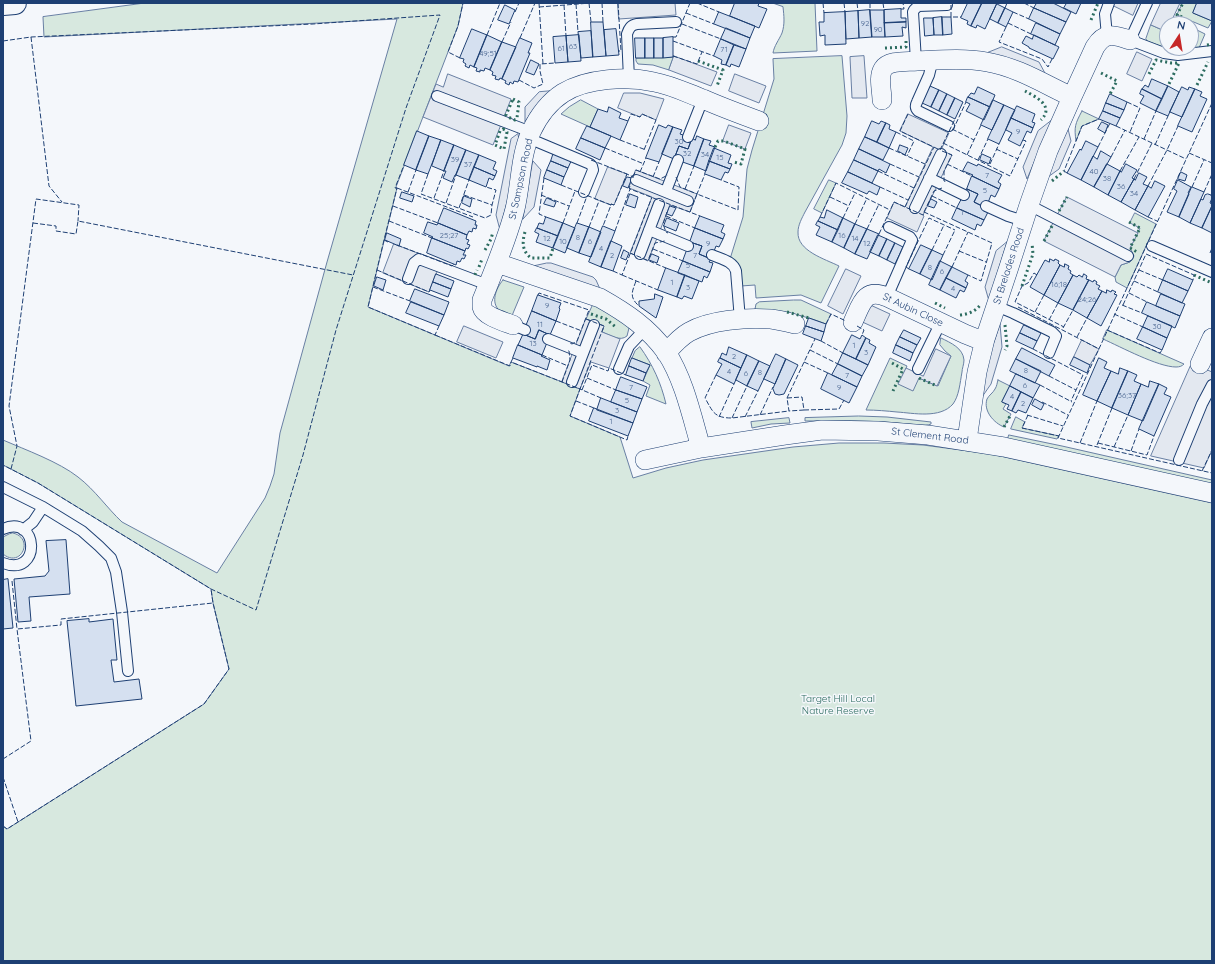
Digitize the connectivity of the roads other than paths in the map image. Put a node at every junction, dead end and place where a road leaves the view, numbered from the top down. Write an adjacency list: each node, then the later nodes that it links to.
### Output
1 (15, 3): 4 (main road)
2 (1109, 3): 7 (lane)
3 (1147, 3): 8 (lane)
4 (3, 4)
5 (947, 5): 10 (lane)
6 (676, 22): 11 (lane)
7 (1107, 36): 8 (street); 13 (street, St Brelades Road)
8 (1130, 40): 9 (lane)
9 (1212, 51)
10 (923, 61): 13 (street); 15 (street); 17 (lane)
11 (629, 78): 14 (street, St Sampson Road); 18 (street, St Sampson Road)
12 (437, 96): 18 (lane)
13 (1072, 97): 31 (street, St Brelades Road)
14 (703, 99): 16 (street, St Sampson Road); 19 (lane)
15 (882, 100)
16 (759, 121)
17 (949, 126)
18 (530, 135): 25 (lane); 39 (street, St Sampson Road)
19 (688, 136)
20 (941, 154): 22 (lane)
21 (678, 160): 24 (lane)
22 (929, 178): 26 (lane); 30 (lane)
23 (636, 180): 24 (lane)
24 (666, 191): 27 (lane)
25 (584, 192)
26 (964, 195)
27 (688, 200)
28 (659, 204): 33 (lane)
29 (986, 206): 31 (lane)
30 (915, 208)
31 (1026, 213): 38 (lane); 44 (street, St Brelades Road)
32 (889, 228): 43 (lane)
33 (649, 230): 34 (lane); 36 (lane)
34 (688, 246)
35 (1152, 246): 40 (lane)
36 (640, 254)
37 (712, 255): 45 (lane)
38 (1128, 256)
39 (497, 264): 42 (street, St Sampson Road); 51 (street)
40 (1212, 272)
41 (408, 279): 42 (lane)
42 (488, 285): 50 (street, St Sampson Road)
43 (886, 297): 46 (street, St Aubin Close); 47 (street, St Aubin Close)
44 (996, 306): 54 (street, St Brelades Road); 57 (lane)
45 (740, 320): 48 (street); 56 (street)
46 (853, 322)
47 (941, 322): 54 (street, St Aubin Close); 60 (lane)
48 (796, 324)
49 (594, 325): 55 (lane)
50 (519, 328)
51 (645, 329): 56 (street); 59 (lane)
52 (1212, 338): 58 (street)
53 (548, 339): 55 (lane)
54 (985, 339): 63 (street, St Brelades Road)
55 (583, 353): 61 (lane)
56 (666, 353): 64 (street)
57 (1049, 353)
58 (1200, 364)
59 (619, 369)
60 (918, 369)
61 (572, 382)
62 (1212, 385): 66 (lane)
63 (966, 440): 64 (street, St Clement Road); 68 (street, St Clement Road)
64 (701, 448): 65 (street, St Clement Road)
65 (645, 460)
66 (1179, 460)
67 (3, 487): 69 (lane)
68 (1212, 493)
69 (42, 507): 71 (lane); 73 (lane)
70 (3, 529): 71 (lane)
71 (23, 530): 72 (lane)
72 (3, 563)
73 (128, 671)

